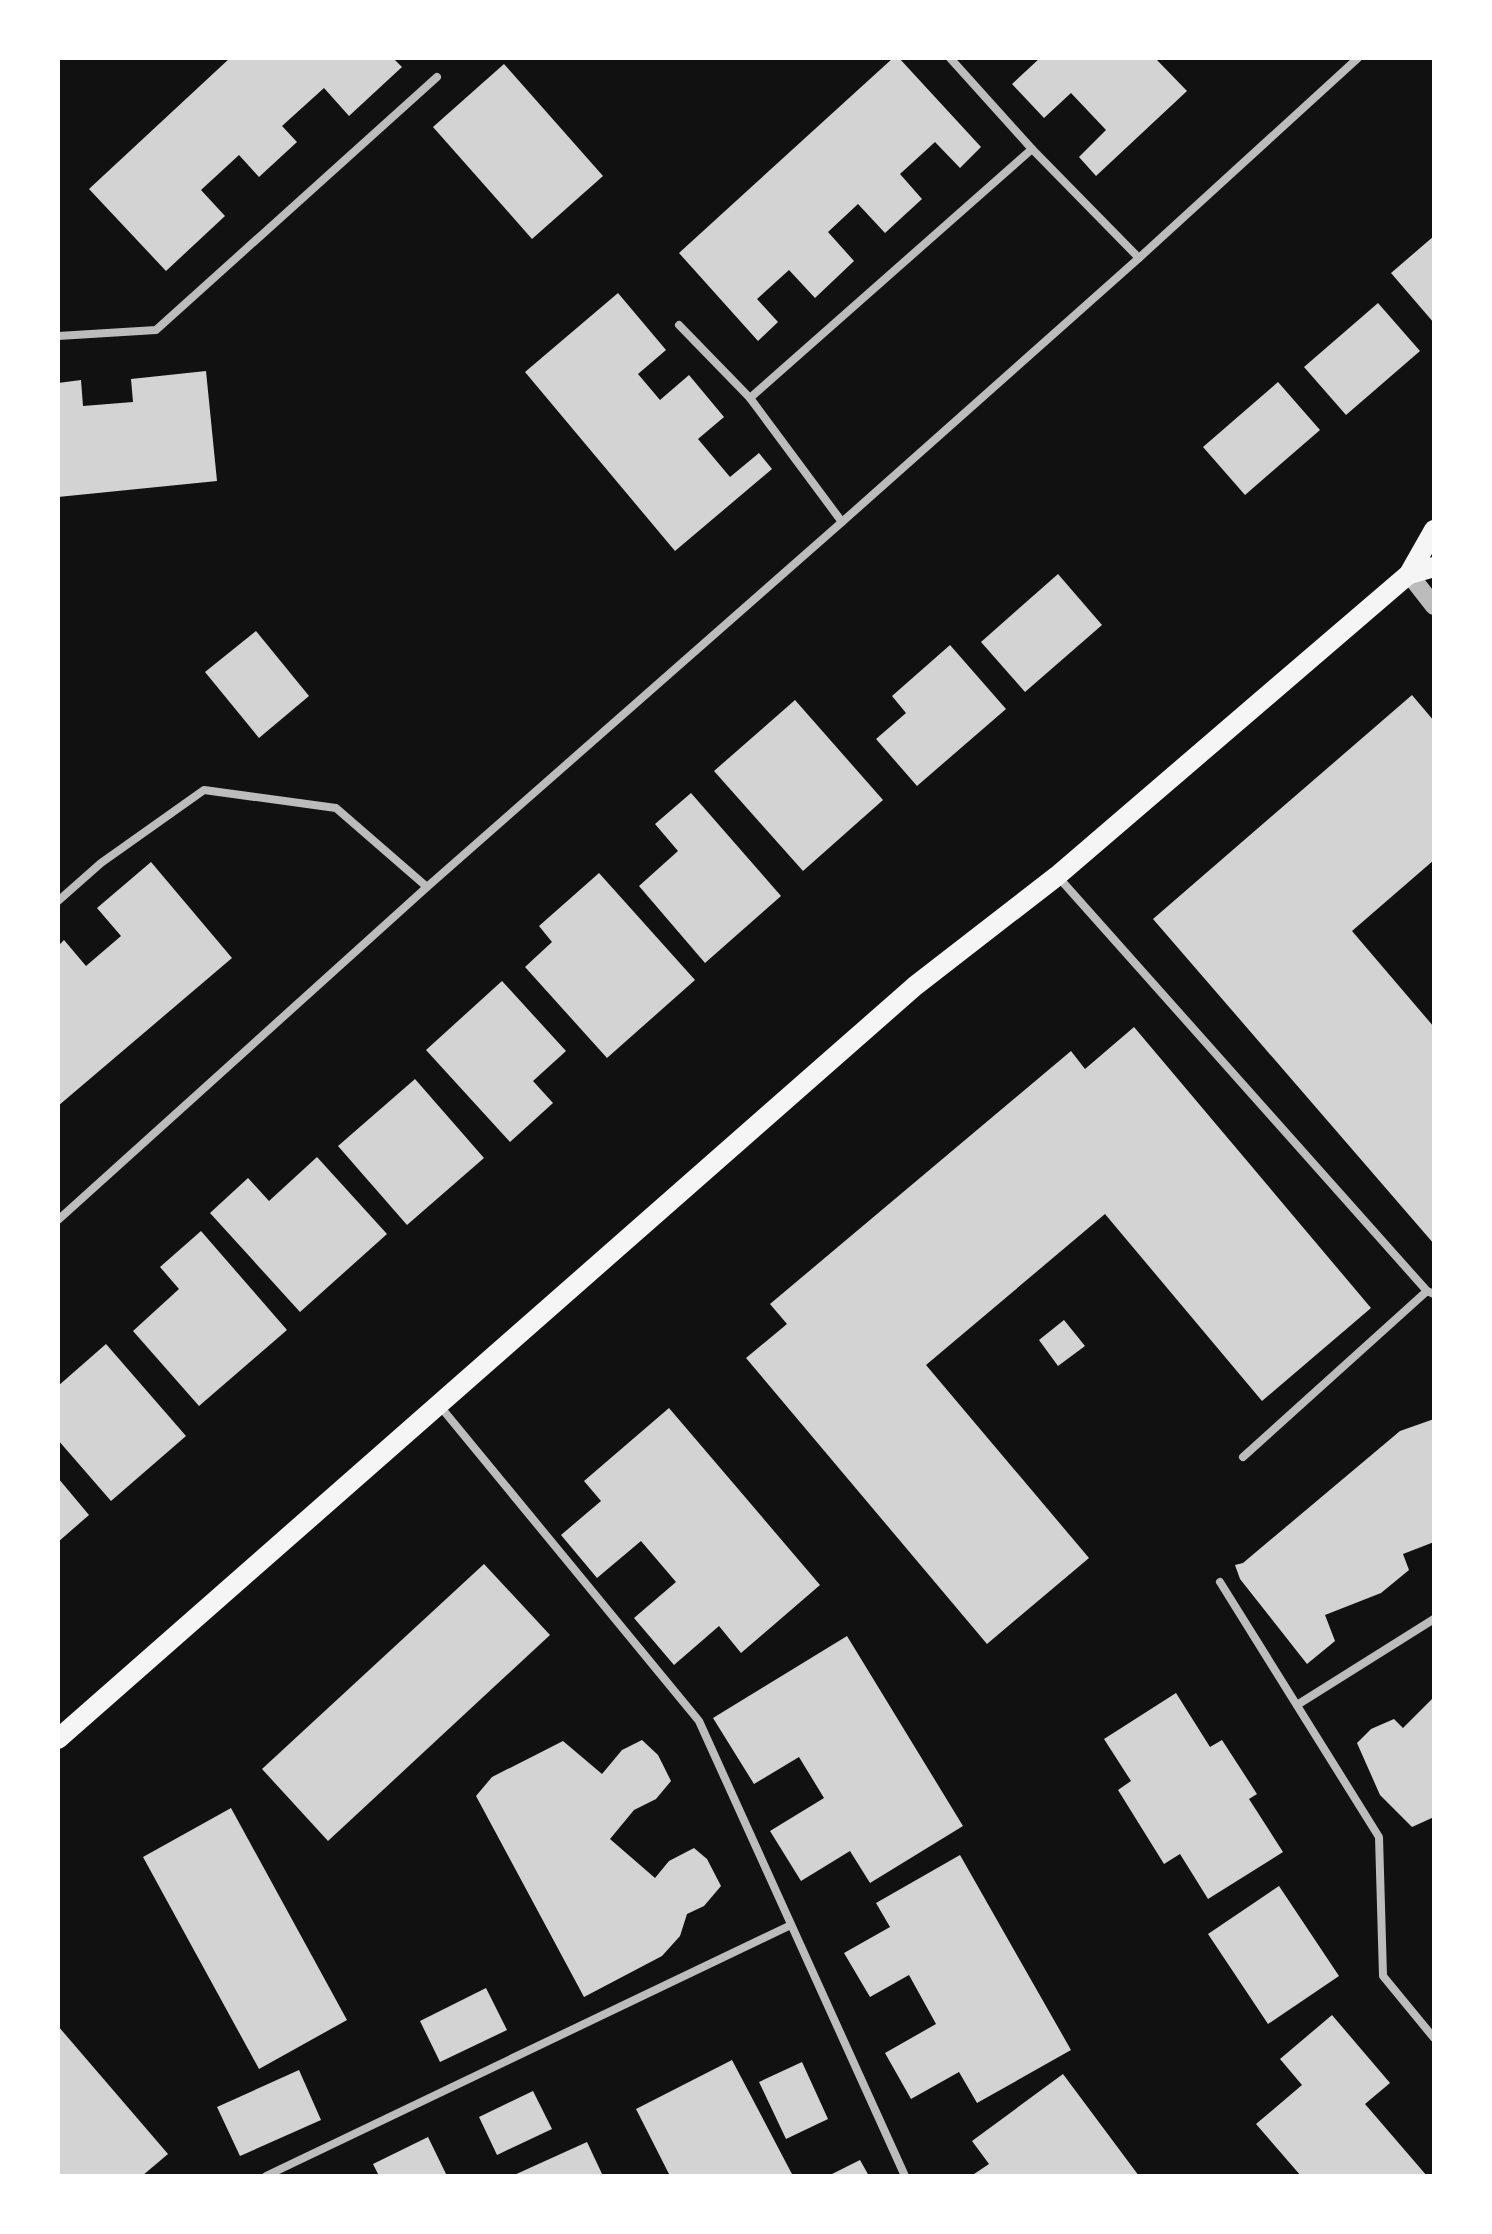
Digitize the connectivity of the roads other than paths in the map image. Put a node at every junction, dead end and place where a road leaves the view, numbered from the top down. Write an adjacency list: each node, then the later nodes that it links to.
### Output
1 (950, 58): 4 (lane)
2 (1358, 58): 5 (lane)
3 (437, 76): 7 (lane)
4 (1032, 149): 5 (lane); 8 (lane)
5 (1138, 258): 9 (lane)
6 (679, 325): 8 (lane)
7 (58, 336)
8 (750, 398): 9 (lane)
9 (842, 522): 15 (lane)
10 (1434, 530): 12 (main road)
11 (1434, 567): 12 (main road)
12 (1409, 574): 13 (street); 14 (main road)
13 (1434, 606)
14 (1057, 876): 18 (lane); 19 (main road)
15 (427, 886): 16 (lane); 17 (lane)
16 (58, 901)
17 (58, 1220)
18 (1431, 1292): 20 (lane)
19 (439, 1404): 24 (main road); 25 (lane)
20 (1243, 1456)
21 (1220, 1582): 23 (lane)
22 (1434, 1619): 23 (lane)
23 (1298, 1706): 26 (lane)
24 (58, 1739)
25 (791, 1924): 27 (lane); 28 (lane)
26 (1434, 2038)
27 (266, 2176)
28 (905, 2176)

